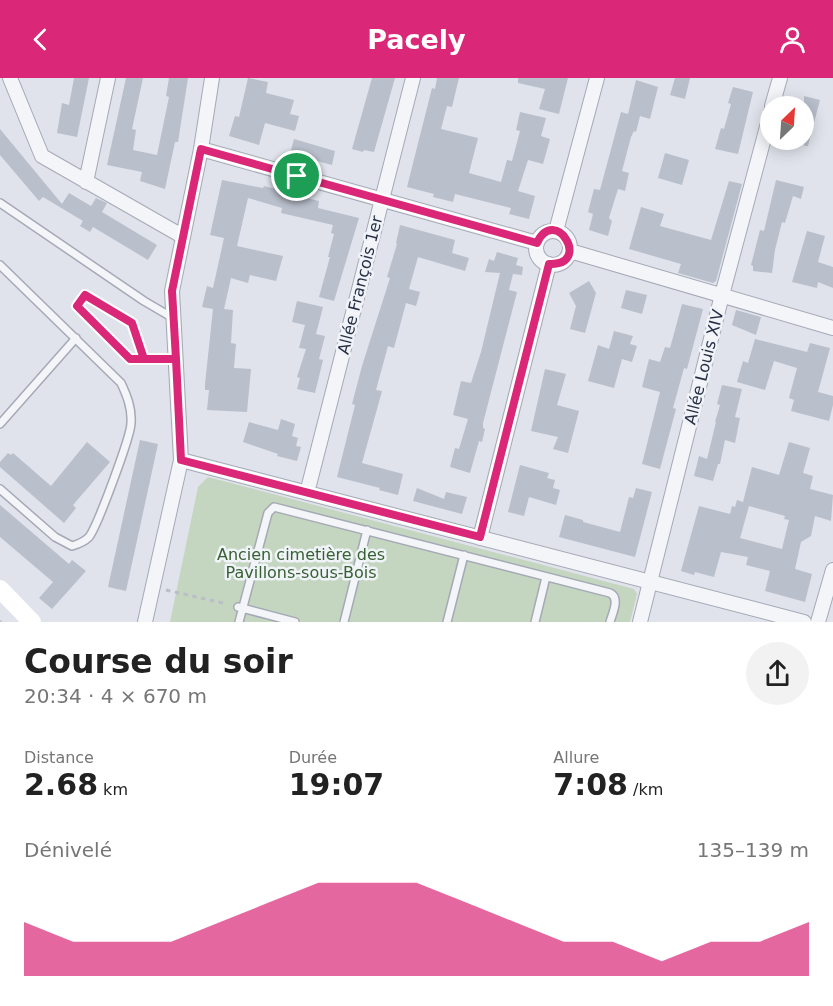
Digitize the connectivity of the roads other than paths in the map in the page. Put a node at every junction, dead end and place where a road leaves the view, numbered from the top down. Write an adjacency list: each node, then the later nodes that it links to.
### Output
1 (10, 78): 10 (street)
2 (108, 78): 10 (street)
3 (212, 78): 8 (street)
4 (413, 78): 11 (street, Allée François 1er)
5 (597, 78): 13 (street)
6 (780, 78): 7 (street)
7 (775, 96)
8 (201, 149): 11 (street); 14 (street)
9 (761, 150): 19 (street, Allée Louis XIV)
10 (86, 182): 14 (street)
11 (382, 200): 15 (street); 28 (street, Allée François 1er)
12 (0, 203): 20 (lane)
13 (556, 231): 15 (street); 16 (street)
14 (182, 236): 20 (street)
15 (537, 243): 17 (street)
16 (570, 251): 17 (street); 19 (street)
17 (549, 264): 30 (street)
18 (0, 265): 22 (lane)
19 (722, 296): 21 (street); 34 (street, Allée Louis XIV)
20 (173, 318): 24 (street)
21 (833, 328)
22 (76, 339): 25 (lane); 27 (lane)
23 (144, 359): 23 (lane); 24 (lane)
24 (176, 359): 26 (street)
25 (0, 424)
26 (181, 460): 28 (street); 39 (street)
27 (0, 489)
28 (307, 493): 30 (street)
29 (367, 531): 31 (lane); 37 (lane); 42 (lane)
30 (480, 537): 34 (street)
31 (464, 555): 33 (lane); 43 (lane)
32 (833, 570): 48 (street)
33 (546, 577): 44 (lane); 45 (lane)
34 (651, 582): 46 (street, Allée Louis XIV); 47 (street)
35 (0, 589): 38 (street)
36 (0, 600): 38 (street)
37 (240, 608): 40 (lane); 41 (lane)
38 (30, 622)
39 (145, 622)
40 (239, 622)
41 (295, 622)
42 (344, 622)
43 (447, 622)
44 (535, 622)
45 (610, 622)
46 (640, 622)
47 (804, 622)
48 (818, 622)

